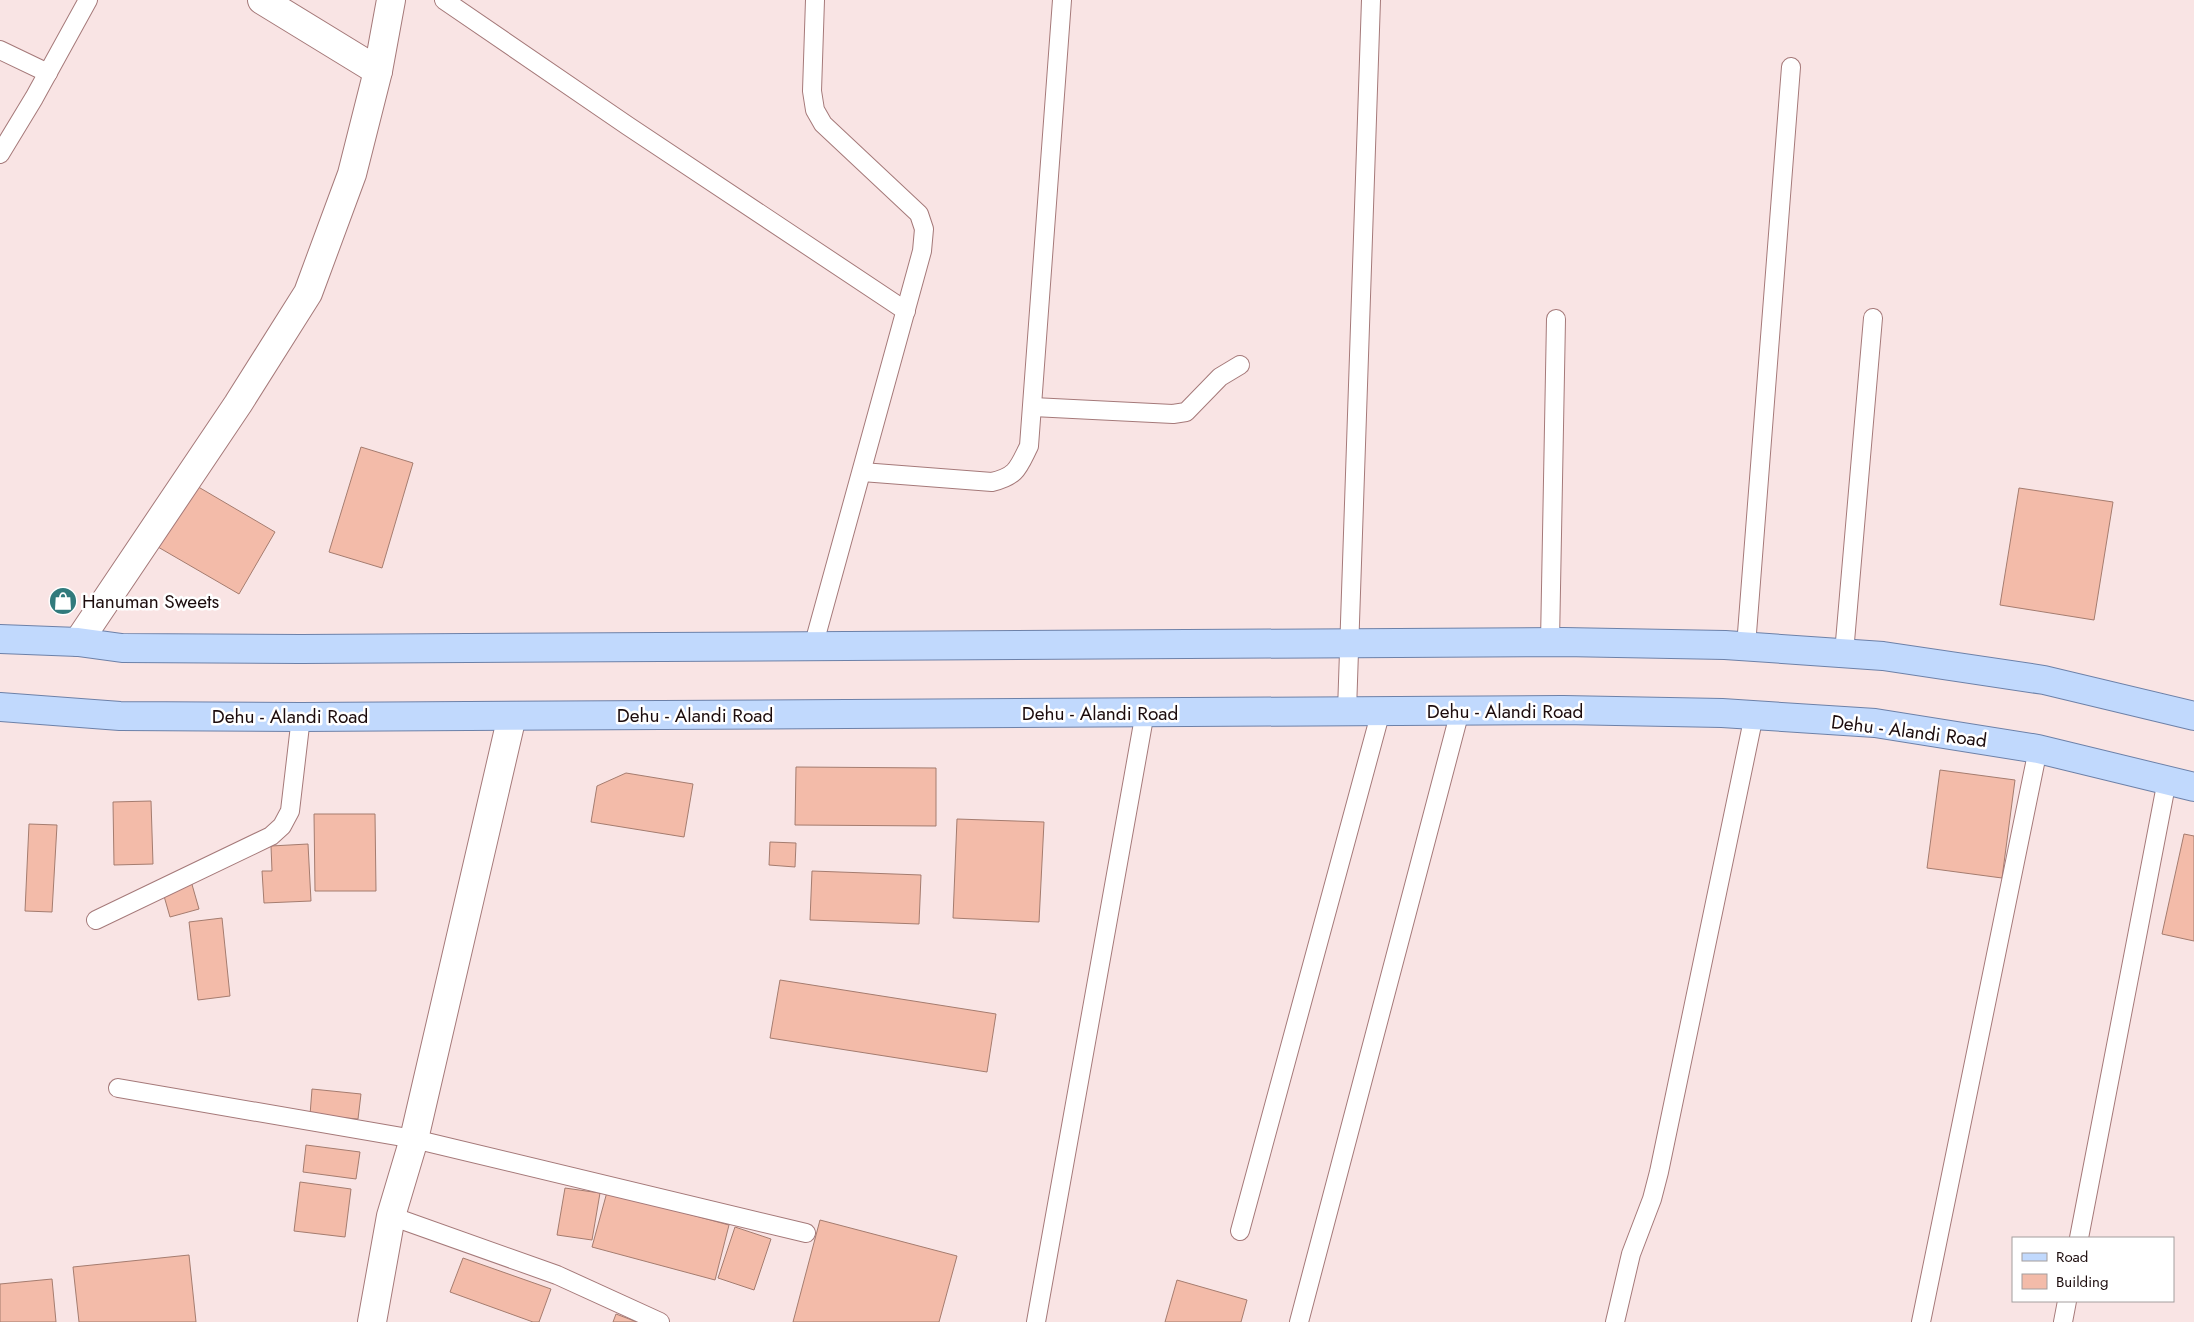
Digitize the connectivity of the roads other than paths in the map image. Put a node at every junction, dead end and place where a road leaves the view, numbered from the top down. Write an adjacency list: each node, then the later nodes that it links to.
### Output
1 (88, 0): 11 (lane)
2 (391, 0): 10 (street)
3 (444, 0): 13 (lane)
4 (815, 0): 13 (lane)
5 (1062, 0): 17 (lane)
6 (1371, 0): 22 (lane)
7 (265, 2): 10 (street)
8 (0, 50): 11 (lane)
9 (1791, 67): 23 (lane)
10 (378, 71): 20 (street)
11 (48, 73): 12 (lane)
12 (0, 154)
13 (906, 311): 18 (lane)
14 (1873, 318): 25 (lane)
15 (1556, 319): 21 (lane)
16 (1240, 365): 17 (lane)
17 (1033, 407): 18 (lane)
18 (862, 472): 24 (lane)
19 (0, 639): 20 (main road)
20 (78, 642): 24 (main road)
21 (1550, 642): 22 (main road); 23 (main road)
22 (1348, 644): 24 (main road); 28 (lane)
23 (1746, 646): 25 (main road)
24 (813, 647)
25 (1844, 653): 33 (main road)
26 (0, 707): 34 (main road, Dehu - Alandi Road)
27 (1460, 710): 29 (main road, Dehu - Alandi Road); 31 (main road, Dehu - Alandi Road); 49 (lane)
28 (1347, 711): 29 (main road, Dehu - Alandi Road); 30 (main road, Dehu - Alandi Road)
29 (1380, 711): 42 (lane)
30 (1145, 712): 32 (main road, Dehu - Alandi Road); 48 (lane)
31 (1754, 715): 35 (main road, Dehu - Alandi Road); 50 (lane)
32 (512, 716): 34 (main road, Dehu - Alandi Road); 40 (street)
33 (2194, 716)
34 (301, 717): 38 (lane)
35 (2038, 749): 36 (main road, Dehu - Alandi Road); 51 (lane)
36 (2167, 780): 37 (main road, Dehu - Alandi Road); 44 (lane)
37 (2194, 786)
38 (96, 920)
39 (118, 1088): 40 (lane)
40 (414, 1139): 41 (street); 43 (lane)
41 (391, 1216): 46 (street); 47 (lane)
42 (1240, 1231)
43 (806, 1233)
44 (2079, 1237)
45 (2067, 1302): 52 (lane)
46 (372, 1322)
47 (660, 1322)
48 (1036, 1322)
49 (1299, 1322)
50 (1614, 1322)
51 (1921, 1322)
52 (2063, 1322)

